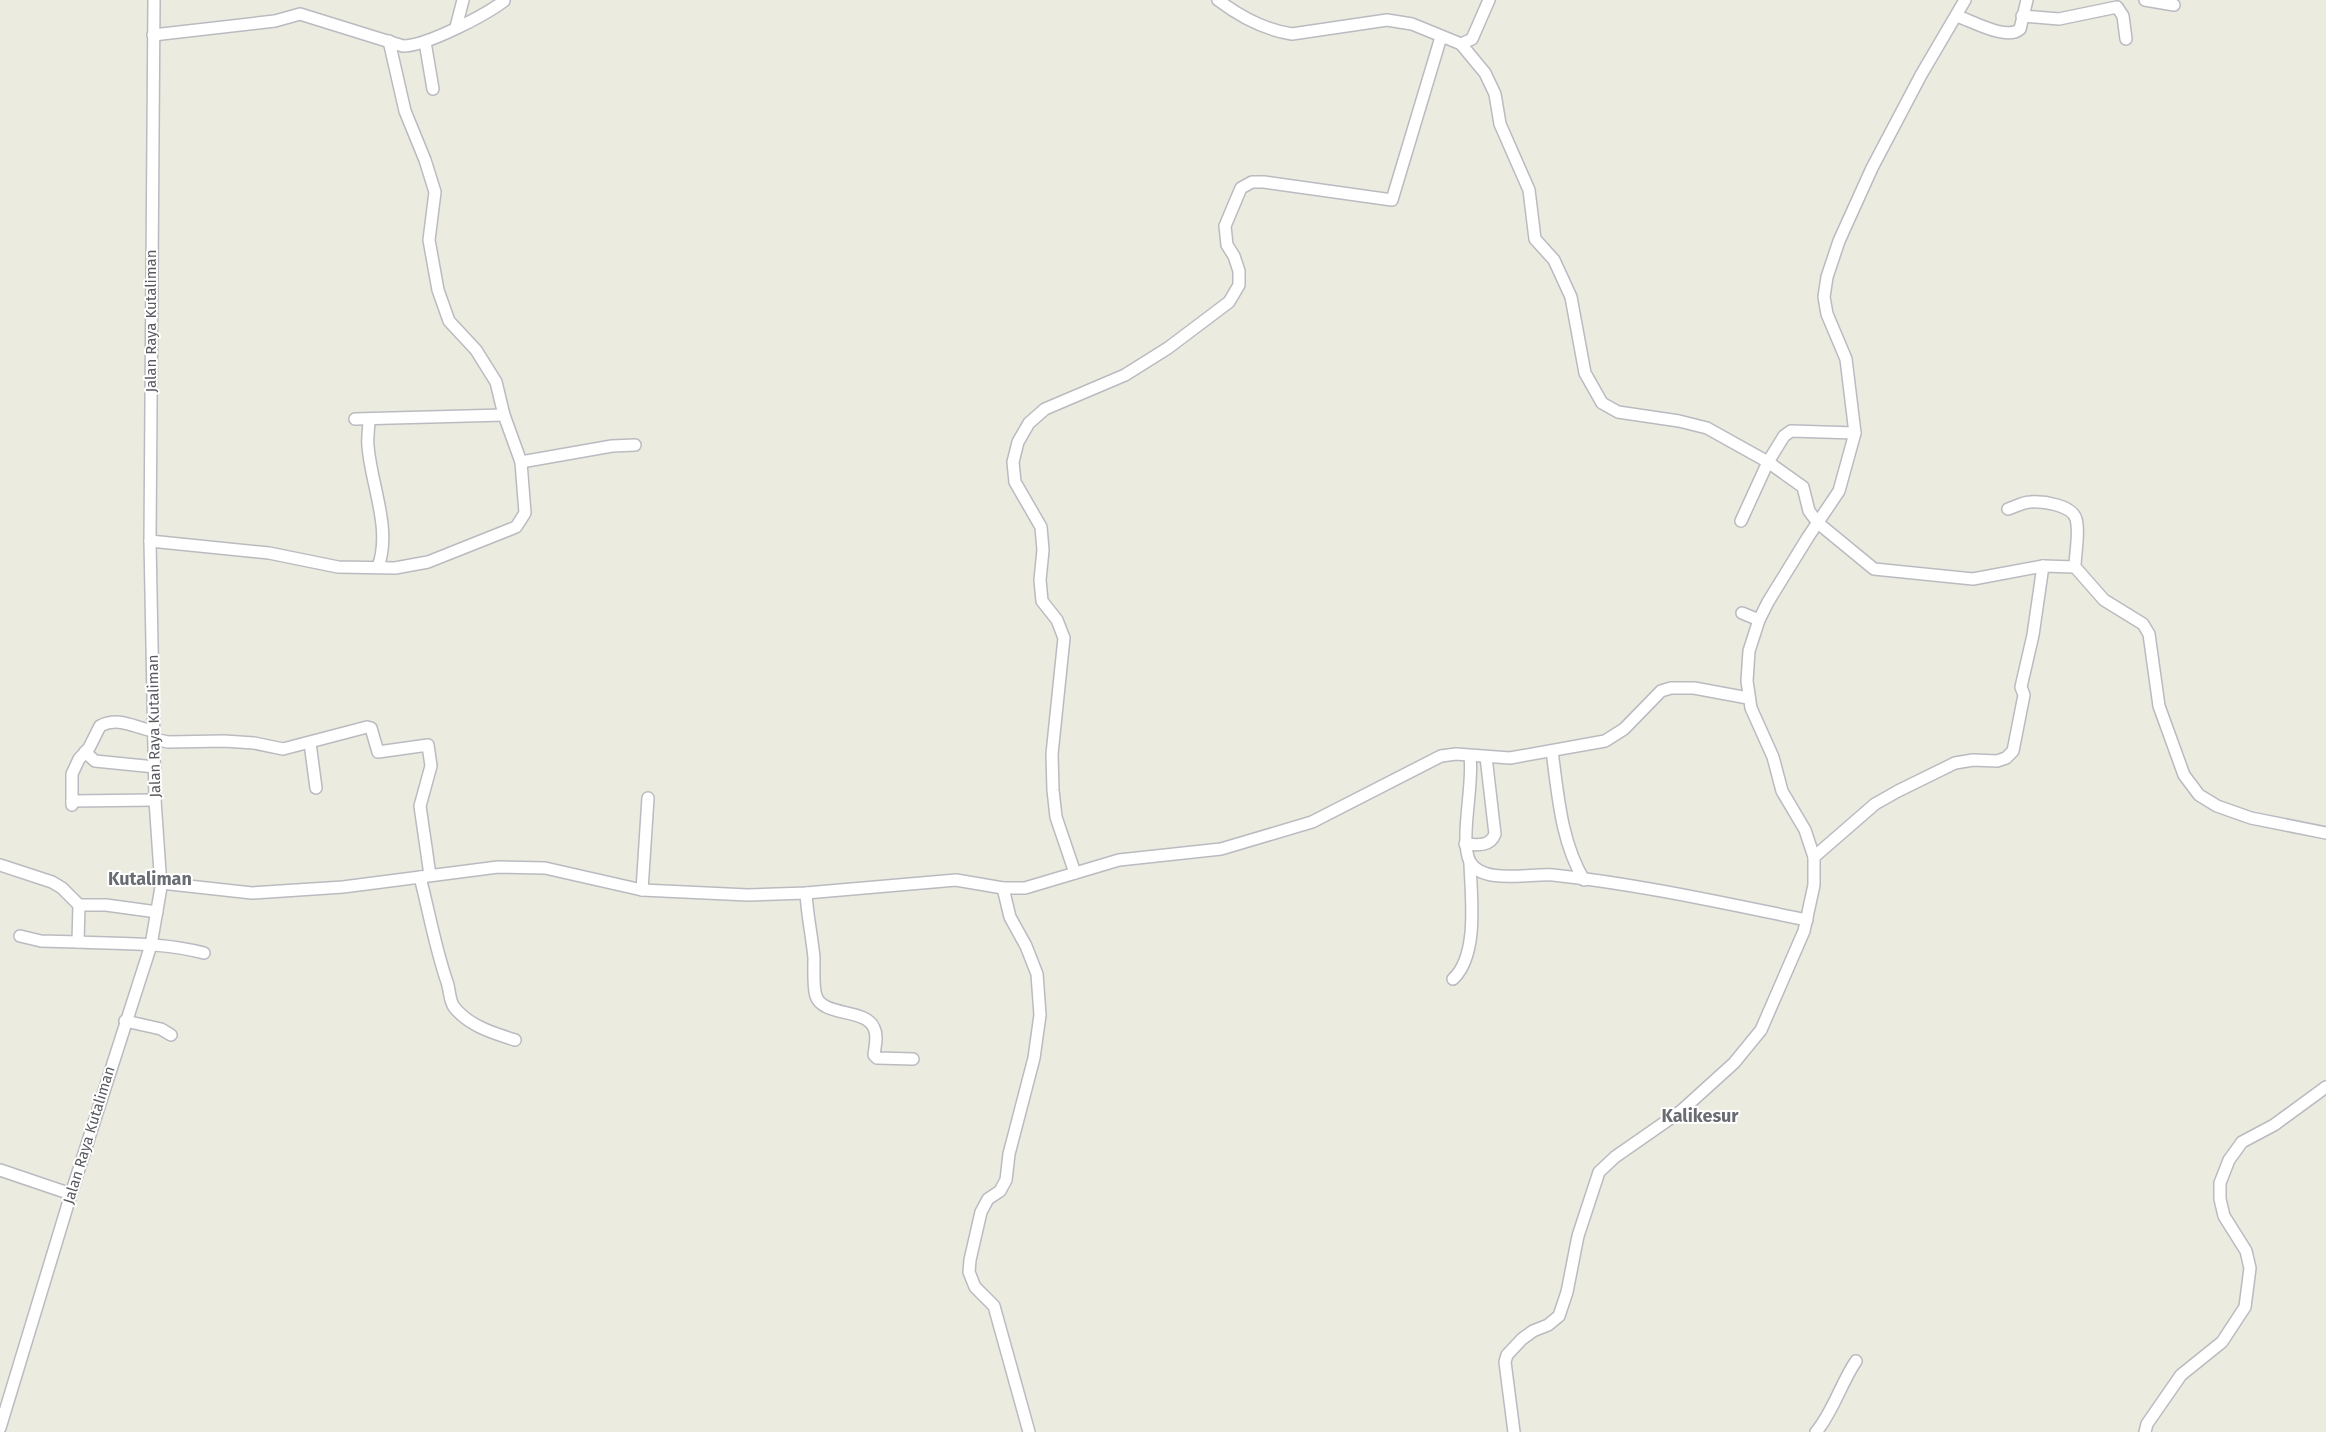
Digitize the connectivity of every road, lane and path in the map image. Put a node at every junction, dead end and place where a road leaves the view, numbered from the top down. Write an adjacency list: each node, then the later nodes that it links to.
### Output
1 (154, 0): 13 (street, Jalan Raya Kutaliman)
2 (463, 0): 12 (street)
3 (1218, 0): 14 (street)
4 (1489, 0): 18 (street)
5 (1965, 0): 10 (street)
6 (2027, 0): 11 (street)
7 (2145, 0): 9 (street)
8 (504, 1): 12 (street)
9 (2174, 6)
10 (1957, 16): 11 (street); 23 (street)
11 (2022, 16): 15 (street)
12 (456, 27): 17 (street)
13 (153, 35): 16 (street); 30 (street, Jalan Raya Kutaliman)
14 (1441, 37): 18 (street); 52 (street)
15 (2126, 39)
16 (389, 41): 17 (street); 20 (street)
17 (425, 42): 19 (street)
18 (1461, 44): 26 (street)
19 (433, 89)
20 (504, 415): 22 (street); 25 (street)
21 (355, 419): 22 (street)
22 (369, 419): 33 (street)
23 (1855, 433): 26 (street); 29 (street)
24 (635, 445): 25 (street)
25 (521, 462): 33 (street)
26 (1768, 462): 28 (street); 29 (street)
27 (2008, 509): 32 (street)
28 (1741, 521)
29 (1818, 523): 31 (street); 35 (street)
30 (150, 541): 33 (street); 37 (street, Jalan Raya Kutaliman)
31 (2043, 566): 32 (street); 49 (street)
32 (2075, 567): 47 (street)
33 (378, 568)
34 (1742, 612): 35 (street)
35 (1759, 620): 36 (street)
36 (1748, 698): 39 (street); 49 (street)
37 (154, 735): 38 (street); 40 (street); 43 (street, Jalan Raya Kutaliman)
38 (310, 743): 44 (street); 53 (street)
39 (1552, 751): 42 (street); 54 (street)
40 (85, 752): 43 (street); 46 (street)
41 (1470, 757): 42 (street); 48 (street); 52 (street)
42 (1486, 757): 48 (street)
43 (154, 767): 46 (street, Jalan Raya Kutaliman)
44 (316, 788)
45 (648, 798): 57 (street)
46 (155, 800): 55 (street, Jalan Raya Kutaliman)
47 (2326, 834)
48 (1465, 844): 50 (street)
49 (1814, 857): 61 (street)
50 (1470, 863): 54 (street); 66 (street)
51 (0, 865): 59 (street)
52 (1075, 873): 56 (street)
53 (425, 876): 55 (street); 57 (street); 69 (street)
54 (1584, 880): 61 (street)
55 (161, 883): 60 (street, Jalan Raya Kutaliman)
56 (1003, 888): 58 (street); 76 (street)
57 (642, 890): 58 (street)
58 (806, 893): 70 (street)
59 (79, 904): 60 (street); 63 (street)
60 (157, 912): 64 (street, Jalan Raya Kutaliman)
61 (1807, 920): 77 (street)
62 (20, 936): 63 (street)
63 (78, 942): 64 (street)
64 (150, 945): 65 (street); 67 (street, Jalan Raya Kutaliman)
65 (204, 953)
66 (1453, 979)
67 (125, 1021): 68 (street); 73 (street, Jalan Raya Kutaliman)
68 (170, 1035)
69 (515, 1040)
70 (913, 1059)
71 (2326, 1087): 79 (street)
72 (0, 1170): 73 (street)
73 (71, 1194): 75 (street, Jalan Raya Kutaliman)
74 (1856, 1361): 78 (street)
75 (0, 1428)
76 (1029, 1432)
77 (1514, 1432)
78 (1816, 1432)
79 (2145, 1432)

